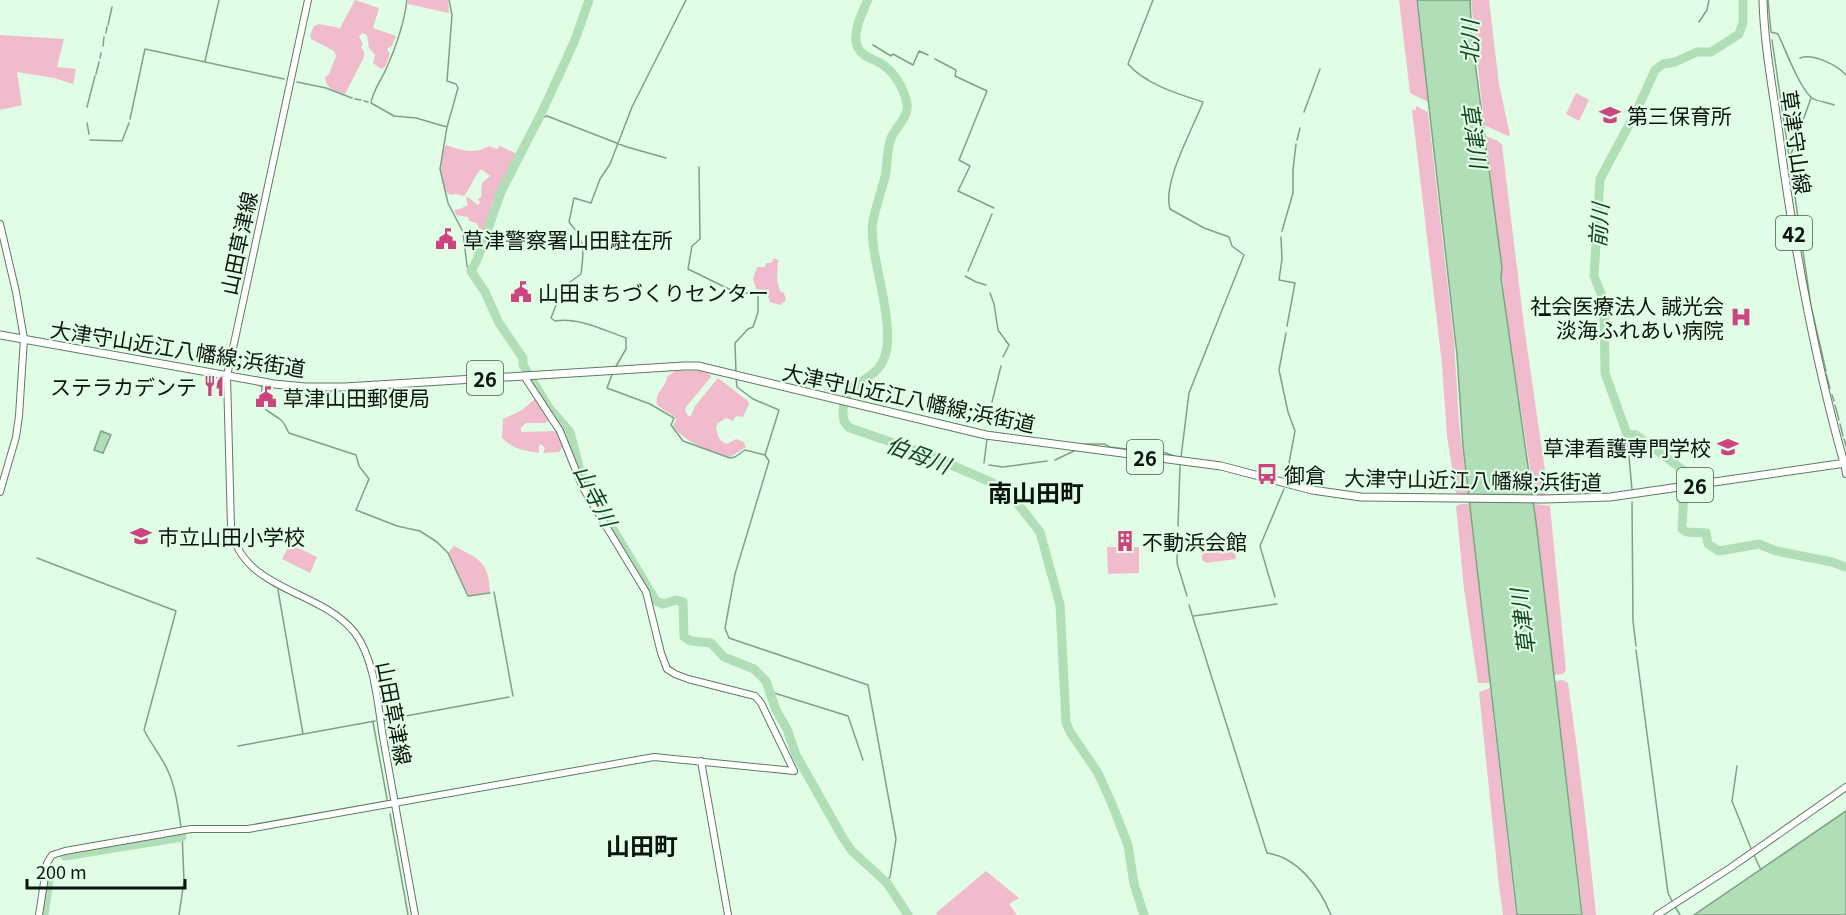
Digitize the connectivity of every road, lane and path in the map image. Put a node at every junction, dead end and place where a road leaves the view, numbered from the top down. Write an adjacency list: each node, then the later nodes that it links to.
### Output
1 (308, 0): 6 (street, 山田草津線)
2 (1763, 0): 8 (main road, 草津守山線 / 42)
3 (0, 224): 5 (street)
4 (0, 335): 5 (main road, 大津守山近江八幡線;浜街道 / 26)
5 (24, 339): 6 (main road, 大津守山近江八幡線;浜街道 / 26); 10 (street)
6 (227, 376): 7 (main road, 大津守山近江八幡線;浜街道 / 26); 13 (street, 山田草津線)
7 (524, 376): 8 (main road, 大津守山近江八幡線;浜街道 / 26); 11 (street)
8 (1845, 463): 9 (street)
9 (1846, 474)
10 (0, 492)
11 (700, 761): 13 (street); 16 (street)
12 (1846, 787): 17 (street)
13 (395, 802): 14 (street); 15 (street, 山田草津線)
14 (39, 915)
15 (415, 915)
16 (728, 915)
17 (1657, 915)

